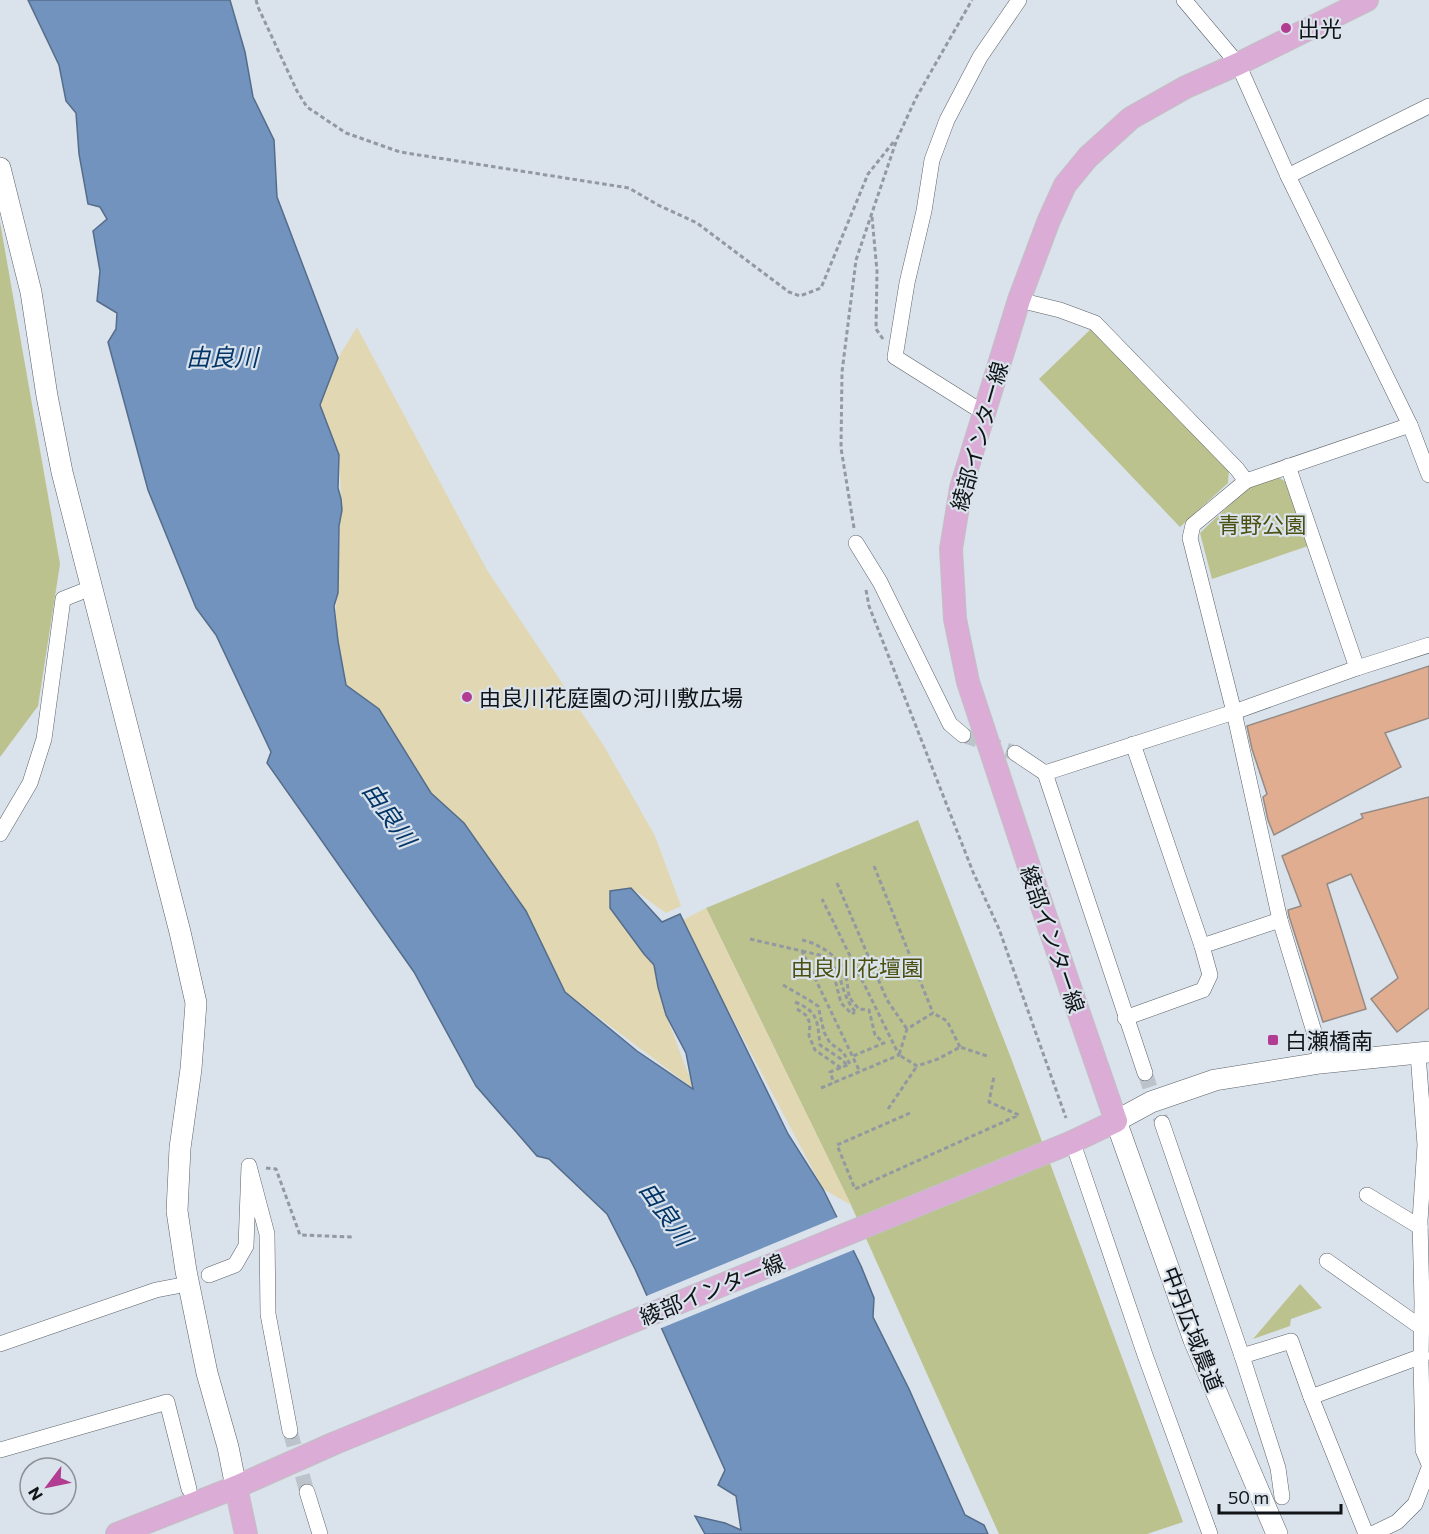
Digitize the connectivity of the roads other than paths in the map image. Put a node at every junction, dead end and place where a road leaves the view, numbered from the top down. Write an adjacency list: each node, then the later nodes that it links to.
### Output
1 (1019, 0): 9 (street)
2 (1184, 0): 4 (street)
3 (1367, 0): 4 (main road, 綾部インター線)
4 (1238, 64): 7 (street); 8 (main road, 綾部インター線)
5 (1429, 106): 7 (street)
6 (0, 168): 15 (street)
7 (1288, 176): 10 (street)
8 (1019, 300): 9 (main road, 綾部インター線); 13 (street)
9 (984, 413): 30 (main road, 綾部インター線)
10 (1410, 425): 11 (street); 12 (street)
11 (1288, 466): 13 (street); 17 (street)
12 (1429, 475)
13 (1246, 481): 18 (street)
14 (856, 543): 19 (street)
15 (91, 588): 23 (street); 46 (street)
16 (1429, 645): 17 (street)
17 (1357, 668): 18 (street)
18 (1234, 712): 20 (street); 24 (street)
19 (963, 735)
20 (1133, 744): 22 (street); 25 (street)
21 (1015, 753): 22 (street)
22 (1045, 773): 26 (street)
23 (0, 834)
24 (1280, 920): 25 (street); 28 (street)
25 (1202, 946): 26 (street)
26 (1125, 1018): 29 (street)
27 (1424, 1053): 28 (street); 34 (street)
28 (1320, 1063): 30 (street)
29 (1145, 1074)
30 (1116, 1121): 32 (main road, 綾部インター線); 54 (street, 中丹広域農道)
31 (1162, 1123): 40 (street)
32 (1068, 1150): 46 (main road, 綾部インター線); 53 (street)
33 (1367, 1195): 34 (street)
34 (1420, 1227): 38 (street)
35 (1328, 1261): 38 (street)
36 (209, 1275): 43 (street)
37 (177, 1286): 39 (street)
38 (1422, 1328): 41 (street)
39 (0, 1344)
40 (1242, 1356): 42 (street); 49 (street)
41 (1422, 1356): 42 (street); 45 (street)
42 (1311, 1396): 55 (street)
43 (290, 1431)
44 (0, 1450): 47 (street)
45 (1429, 1466): 56 (street)
46 (236, 1487): 50 (main road, 綾部インター線); 51 (main road)
47 (189, 1488)
48 (307, 1492): 52 (street)
49 (1282, 1497)
50 (117, 1534)
51 (246, 1534)
52 (320, 1534)
53 (1210, 1534)
54 (1277, 1534)
55 (1366, 1534)
56 (1372, 1534)

